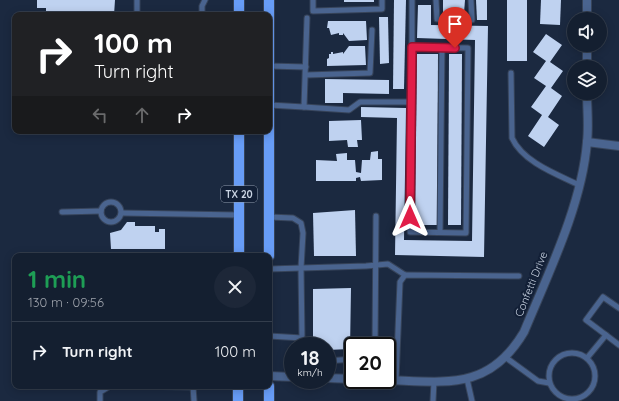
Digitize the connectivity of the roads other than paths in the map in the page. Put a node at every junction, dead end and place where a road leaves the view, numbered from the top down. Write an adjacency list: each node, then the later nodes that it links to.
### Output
1 (137, 0): 11 (lane)
2 (205, 0): 12 (lane)
3 (239, 0): 13 (main road)
4 (269, 0): 14 (main road, TX 20)
5 (313, 0): 6 (lane)
6 (382, 0)
7 (412, 0): 18 (lane)
8 (436, 0): 9 (lane)
9 (471, 0)
10 (587, 0): 15 (street)
11 (137, 12)
12 (202, 12)
13 (239, 12)
14 (269, 12)
15 (587, 12)
16 (307, 18): 21 (lane)
17 (372, 30): 23 (lane)
18 (412, 47): 19 (lane); 25 (lane)
19 (442, 47): 39 (lane); 39 (lane)
20 (272, 66): 21 (lane)
21 (306, 67): 23 (lane)
22 (511, 73): 32 (lane)
23 (306, 75): 27 (lane)
24 (587, 100): 30 (street, Confetti Drive)
25 (411, 102): 27 (lane); 39 (lane)
26 (272, 105): 27 (lane)
27 (304, 107)
28 (239, 134): 36 (main road, TX 20)
29 (269, 134): 38 (main road, TX 20)
30 (587, 142): 31 (street); 32 (street, Confetti Drive)
31 (619, 146)
32 (579, 185): 54 (street, Confetti Drive)
33 (62, 212): 34 (lane)
34 (101, 212): 35 (lane); 35 (lane)
35 (122, 213): 36 (lane)
36 (239, 215): 40 (main road, TX 20)
37 (376, 216): 42 (lane)
38 (269, 217): 41 (main road, TX 20); 43 (lane)
39 (440, 232)
40 (238, 253)
41 (269, 253)
42 (375, 265): 43 (lane); 45 (lane); 52 (lane)
43 (301, 268): 44 (lane); 51 (lane)
44 (272, 269)
45 (405, 276): 46 (lane); 59 (lane)
46 (519, 276)
47 (619, 308): 48 (lane)
48 (606, 335): 53 (lane); 55 (lane)
49 (272, 336): 50 (lane)
50 (285, 337)
51 (302, 337)
52 (375, 337)
53 (619, 345)
54 (505, 357): 58 (street, Confetti Drive); 61 (lane)
55 (587, 358): 61 (lane); 66 (lane)
56 (272, 376): 57 (street)
57 (284, 377)
58 (468, 379): 60 (street, Confetti Drive); 72 (lane)
59 (396, 380): 60 (street, Confetti Drive)
60 (434, 381): 71 (lane)
61 (549, 383): 66 (lane)
62 (105, 389): 67 (lane)
63 (193, 389): 68 (lane)
64 (238, 389): 69 (main road)
65 (269, 389): 70 (main road)
66 (573, 400)
67 (100, 401)
68 (194, 401)
69 (238, 401)
70 (269, 401)
71 (433, 401)
72 (472, 401)

